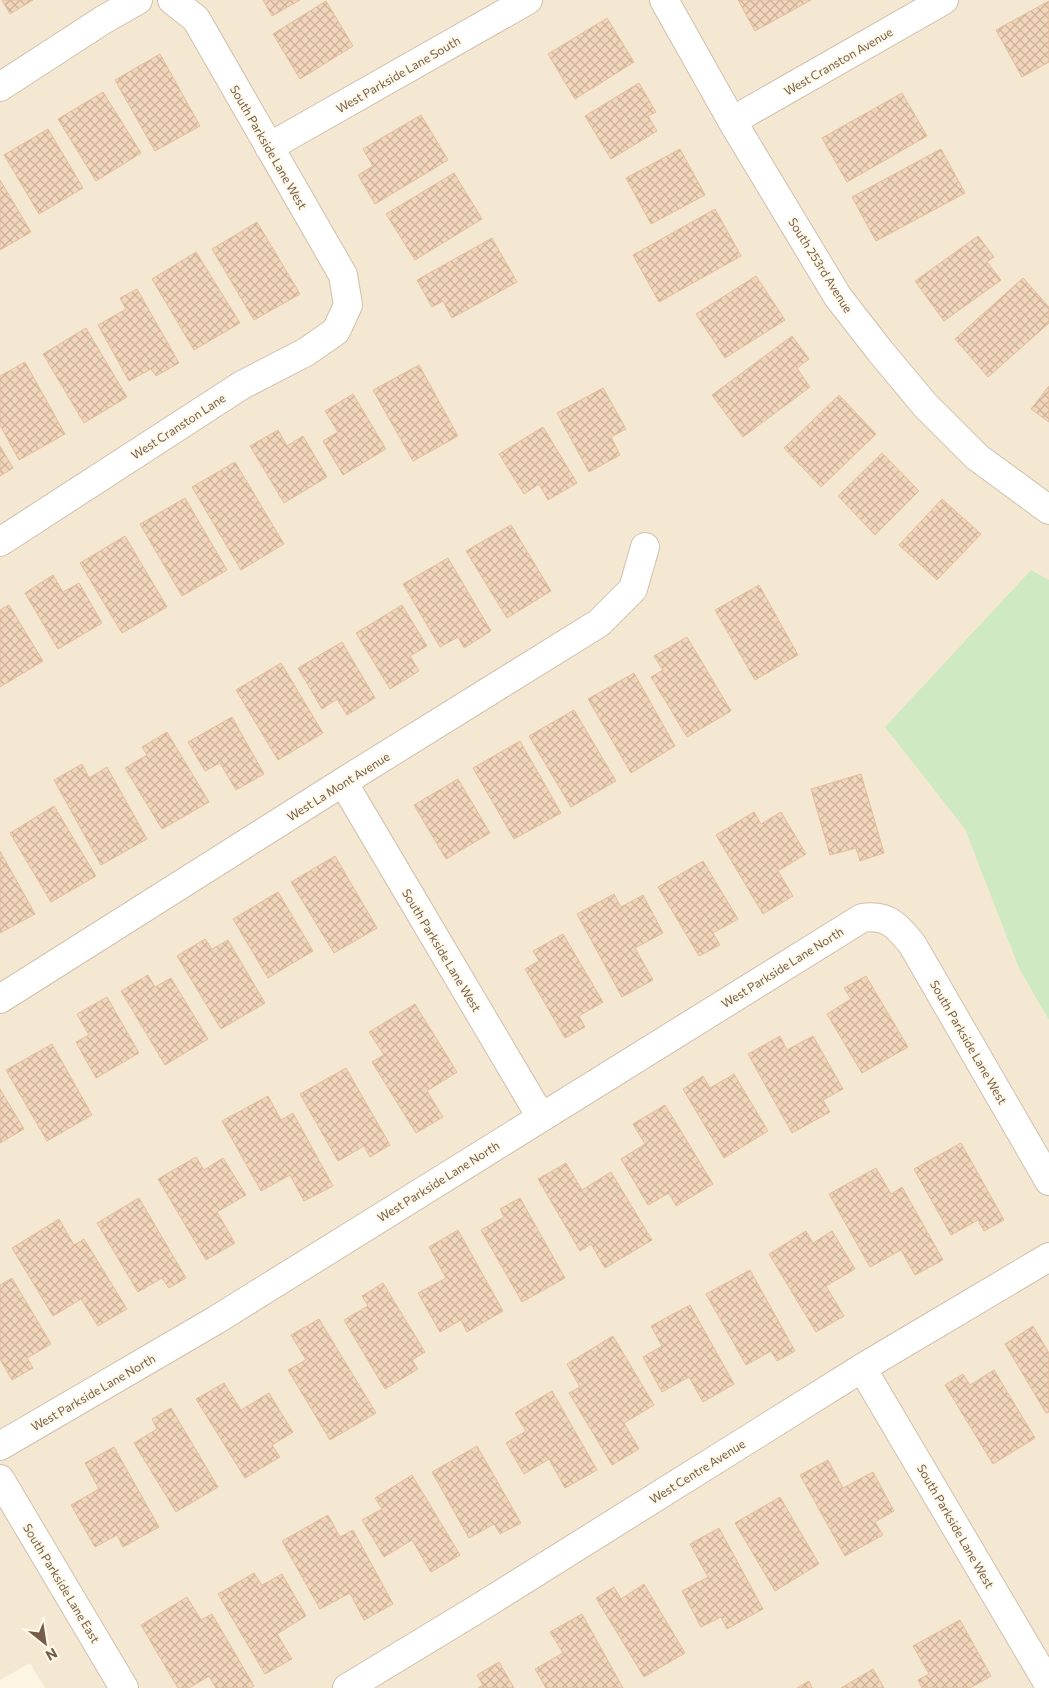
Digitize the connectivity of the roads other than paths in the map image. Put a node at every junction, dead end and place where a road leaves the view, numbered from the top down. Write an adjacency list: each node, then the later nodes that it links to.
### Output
1 (138, 0): 6 (street)
2 (172, 0): 8 (street, South Parkside Lane West)
3 (528, 0): 8 (street, West Parkside Lane South)
4 (664, 0): 7 (street, South 253rd Avenue)
5 (944, 0): 7 (street, West Cranston Avenue)
6 (0, 87)
7 (732, 121): 10 (street, South 253rd Avenue)
8 (269, 147): 9 (street, South Parkside Lane West)
9 (348, 305): 11 (street, West Cranston Lane)
10 (1049, 510)
11 (0, 542)
12 (645, 547): 13 (street, West La Mont Avenue)
13 (343, 782): 15 (street, West La Mont Avenue); 16 (street, South Parkside Lane West)
14 (875, 916): 16 (street, West Parkside Lane North); 17 (street, South Parkside Lane West)
15 (0, 999)
16 (541, 1117): 20 (street, West Parkside Lane North)
17 (1049, 1181)
18 (1049, 1257): 19 (street, West Centre Avenue)
19 (862, 1368): 22 (street, South Parkside Lane West); 24 (street, West Centre Avenue)
20 (0, 1446)
21 (0, 1479): 23 (street, South Parkside Lane East)
22 (1049, 1685)
23 (124, 1688)
24 (347, 1688)

